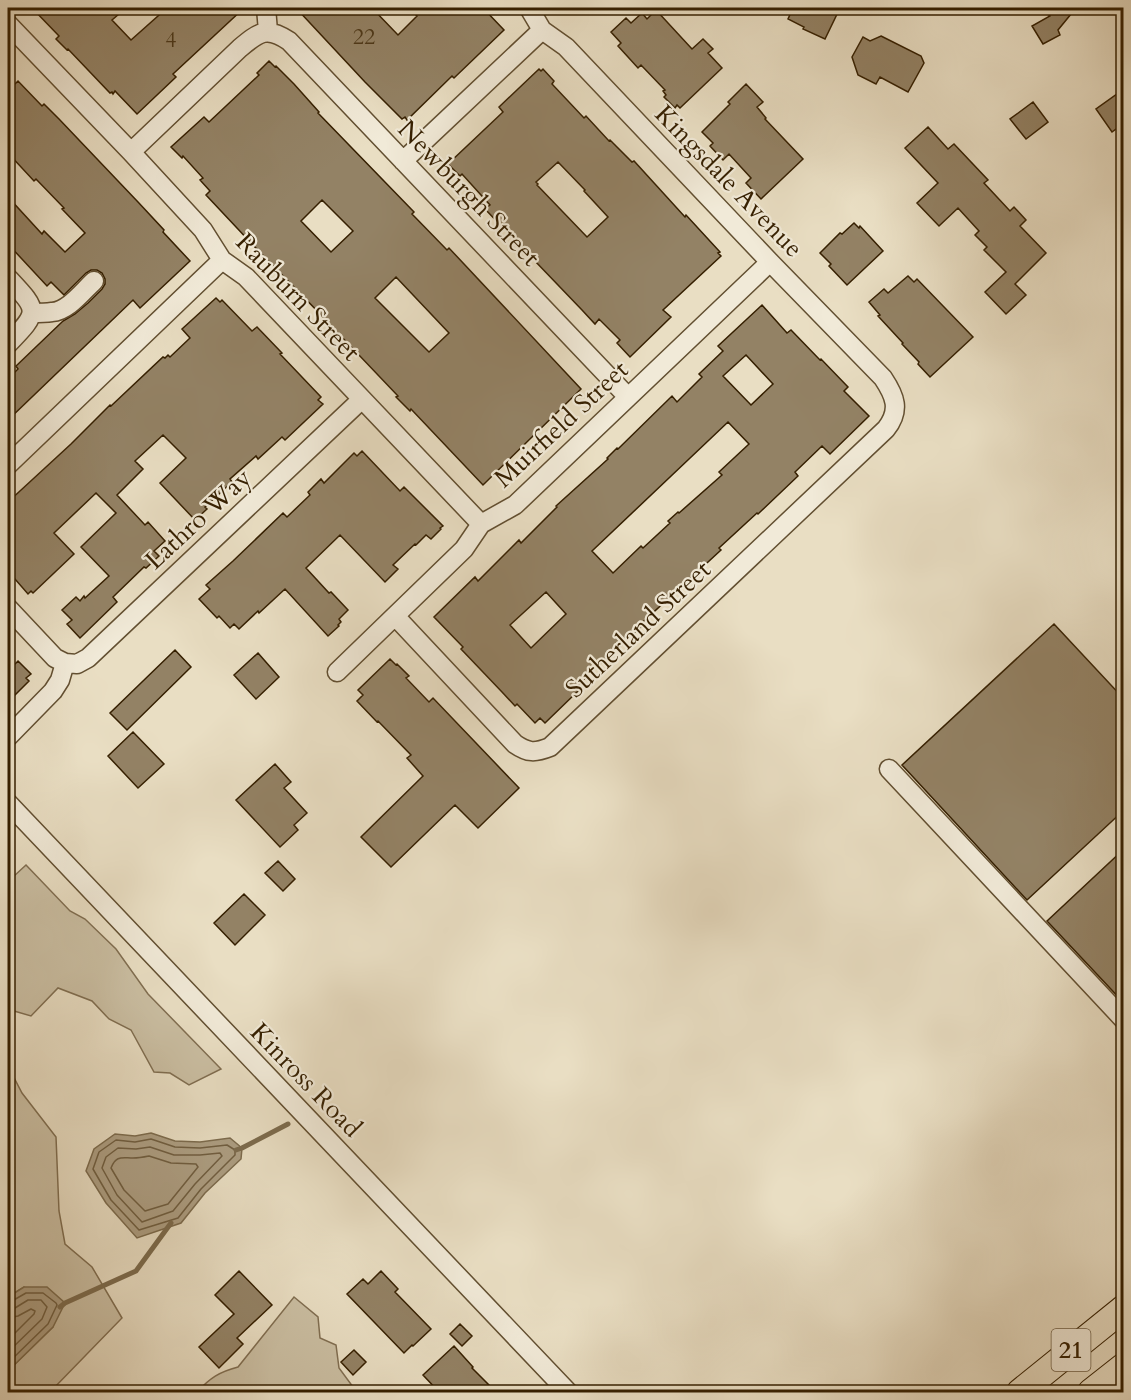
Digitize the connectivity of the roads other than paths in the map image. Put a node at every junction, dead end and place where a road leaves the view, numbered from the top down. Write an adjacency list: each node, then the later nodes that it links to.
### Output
1 (266, 8): 5 (street)
2 (529, 8): 4 (street, Kingsdale Avenue)
3 (8, 24): 6 (street, Rauburn Street)
4 (542, 30): 7 (street); 9 (street, Kingsdale Avenue)
5 (268, 31): 6 (street); 7 (street, Newburgh Street)
6 (131, 152): 8 (street, Rauburn Street)
7 (403, 161): 15 (street, Newburgh Street)
8 (222, 260): 16 (street, Rauburn Street); 17 (street)
9 (770, 262): 14 (street, Kingsdale Avenue); 15 (street, Muirfield Street)
10 (8, 278): 12 (street)
11 (93, 281): 12 (street)
12 (32, 313): 13 (street)
13 (8, 344)
14 (893, 392): 20 (street, Sutherland Street)
15 (628, 397): 18 (street, Muirfield Street)
16 (361, 400): 18 (street, Rauburn Street); 21 (street, Lathro Way)
17 (8, 465)
18 (481, 524): 20 (street, Muirfield Street)
19 (8, 608): 21 (street)
20 (395, 616): 22 (street, Muirfield Street)
21 (65, 663): 23 (street)
22 (337, 672)
23 (8, 737)
24 (889, 769): 26 (street)
25 (8, 803): 29 (street, Kinross Road)
26 (1124, 1020)
27 (1124, 1308): 30 (highway, 21)
28 (1124, 1366): 31 (highway, 21)
29 (568, 1392)
30 (1020, 1392)
31 (1091, 1392)

